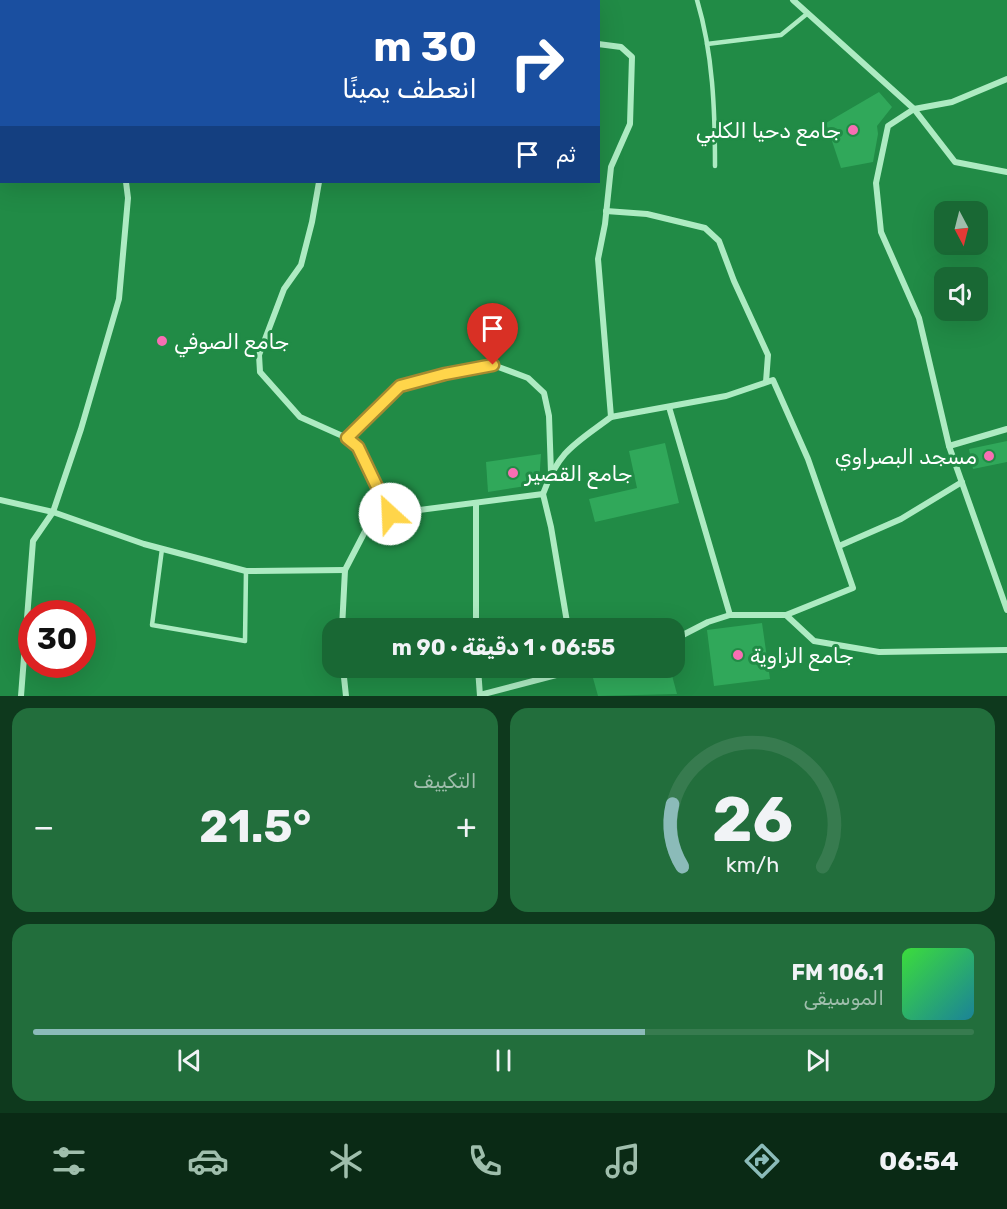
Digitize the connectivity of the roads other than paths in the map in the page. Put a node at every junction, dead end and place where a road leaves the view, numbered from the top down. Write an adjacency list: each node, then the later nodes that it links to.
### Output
1 (697, 0): 5 (lane)
2 (798, 1): 3 (street)
3 (808, 13): 5 (lane); 7 (street)
4 (600, 44): 12 (street)
5 (707, 44): 8 (lane)
6 (1007, 79): 7 (street)
7 (914, 110): 9 (street); 18 (street)
8 (715, 165)
9 (1007, 172)
10 (126, 183): 24 (street)
11 (319, 183): 17 (street)
12 (606, 211): 13 (street); 15 (street)
13 (766, 382): 14 (street); 26 (street)
14 (669, 407): 15 (street); 31 (street)
15 (610, 417): 19 (street)
16 (1007, 429): 18 (street)
17 (347, 438): 19 (street); 25 (street)
18 (949, 446): 20 (street)
19 (551, 473): 21 (street)
20 (962, 482): 26 (street); 30 (street)
21 (543, 495): 23 (street); 35 (street)
22 (0, 500): 24 (street)
23 (476, 504): 25 (street); 34 (street)
24 (53, 512): 27 (street); 41 (street)
25 (390, 514): 28 (street)
26 (838, 546): 32 (street)
27 (162, 549): 29 (street); 29 (lane)
28 (345, 570): 29 (street); 33 (street)
29 (246, 571)
30 (1007, 610)
31 (730, 615): 32 (street); 36 (street)
32 (786, 615): 37 (street)
33 (343, 618)
34 (476, 618)
35 (566, 618)
36 (685, 634)
37 (1007, 650)
38 (344, 678): 42 (street)
39 (479, 678): 43 (street)
40 (543, 678): 43 (street)
41 (21, 696)
42 (346, 696)
43 (480, 696)

